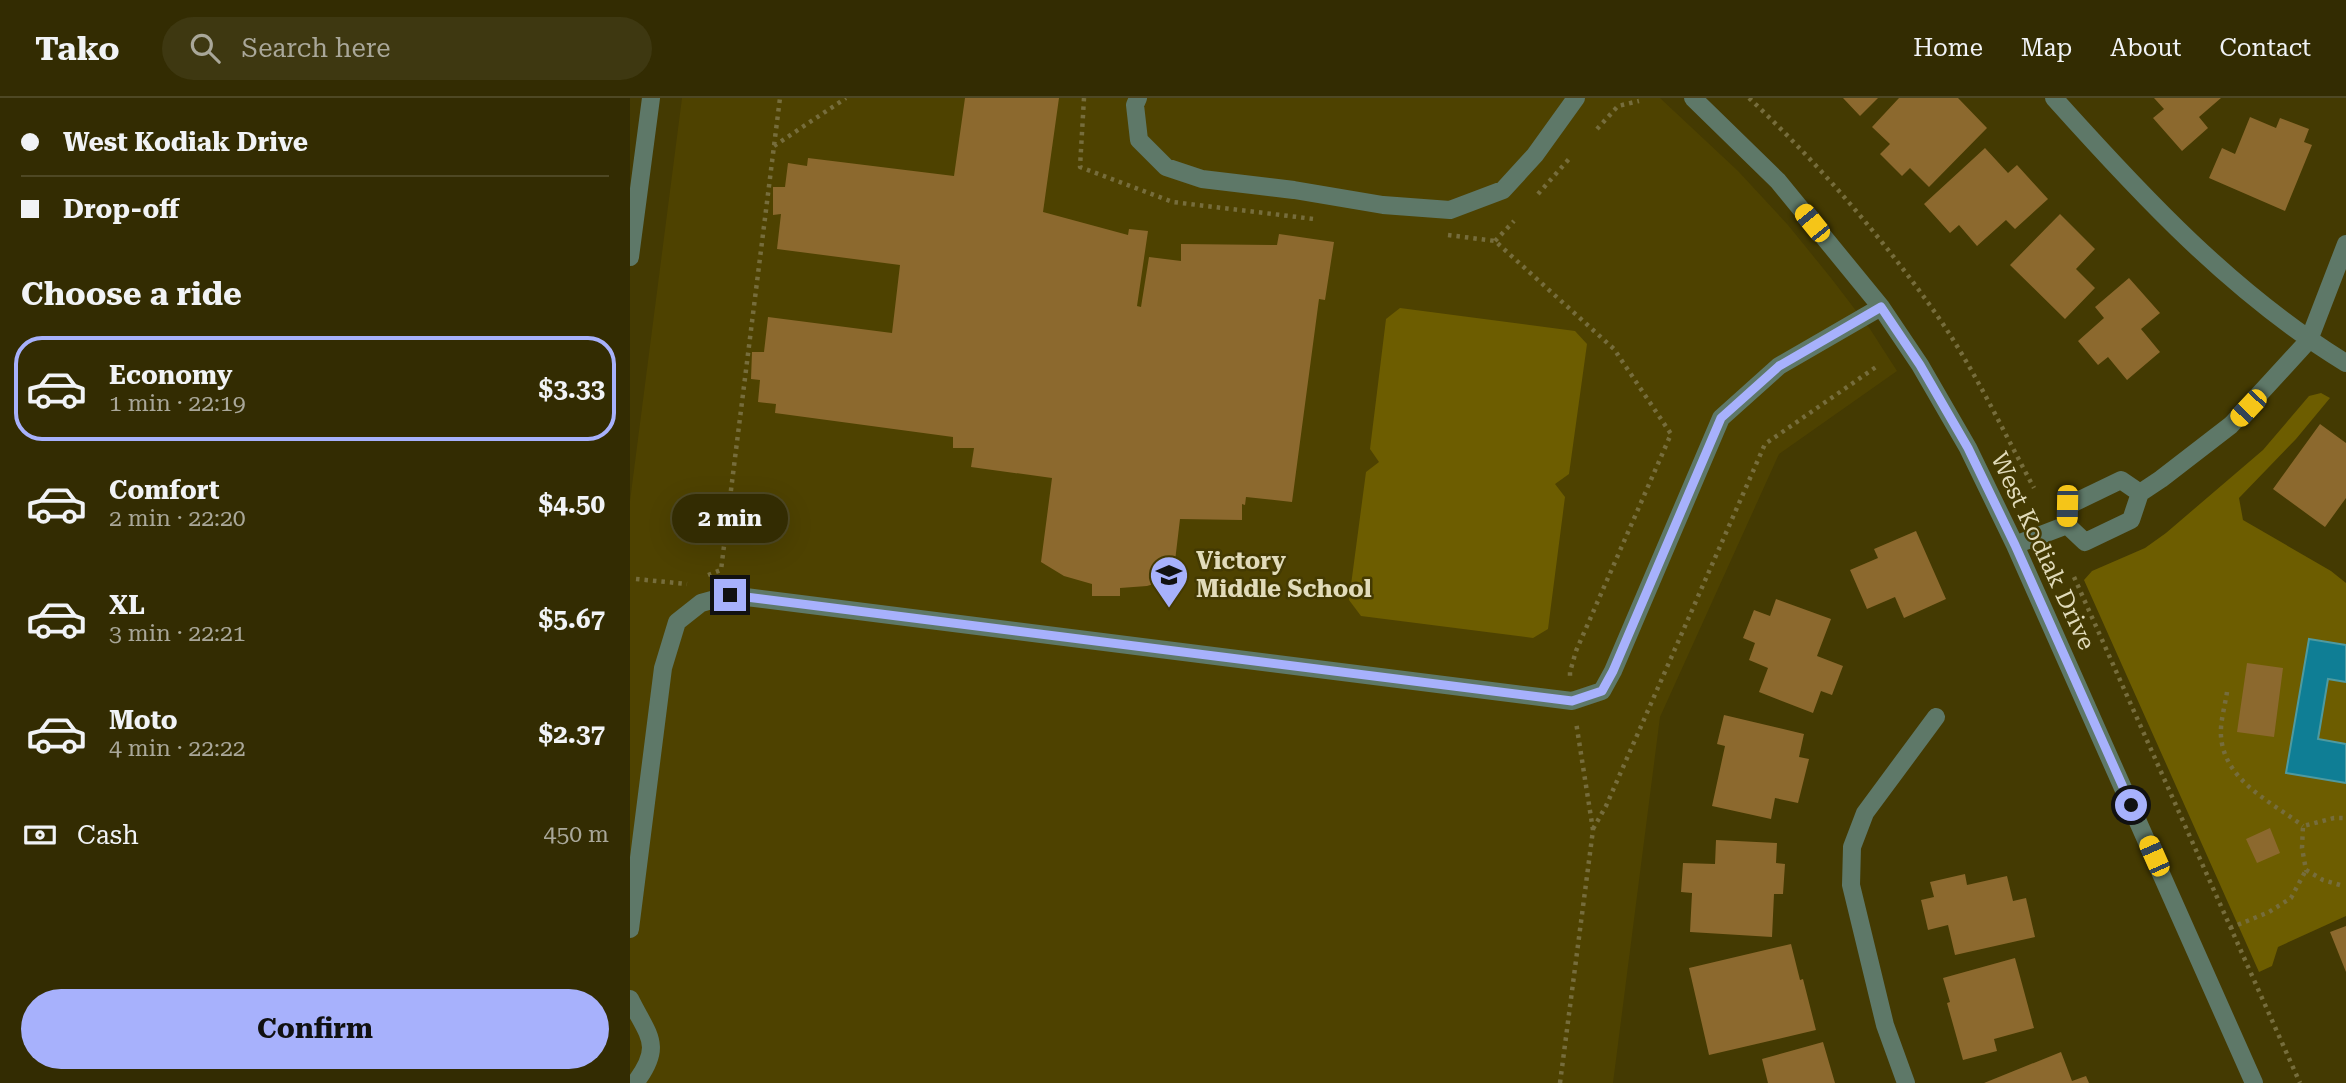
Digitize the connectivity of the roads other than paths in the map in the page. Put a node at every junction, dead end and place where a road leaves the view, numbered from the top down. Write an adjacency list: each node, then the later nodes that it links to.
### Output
1 (651, 98): 7 (street)
2 (1138, 98): 3 (street)
3 (1576, 98)
4 (1693, 98): 8 (street, West Kodiak Drive)
5 (2054, 98): 9 (street)
6 (2346, 244): 9 (street)
7 (630, 257)
8 (1881, 307): 13 (street, West Kodiak Drive); 15 (street)
9 (2309, 340): 10 (street); 11 (street)
10 (2346, 363)
11 (2140, 492): 12 (street); 12 (street)
12 (2067, 525): 13 (street)
13 (2015, 545): 19 (street, West Kodiak Drive)
14 (1936, 717): 18 (street)
15 (630, 929)
16 (630, 999): 17 (street)
17 (635, 1083)
18 (1906, 1083)
19 (2254, 1083)

